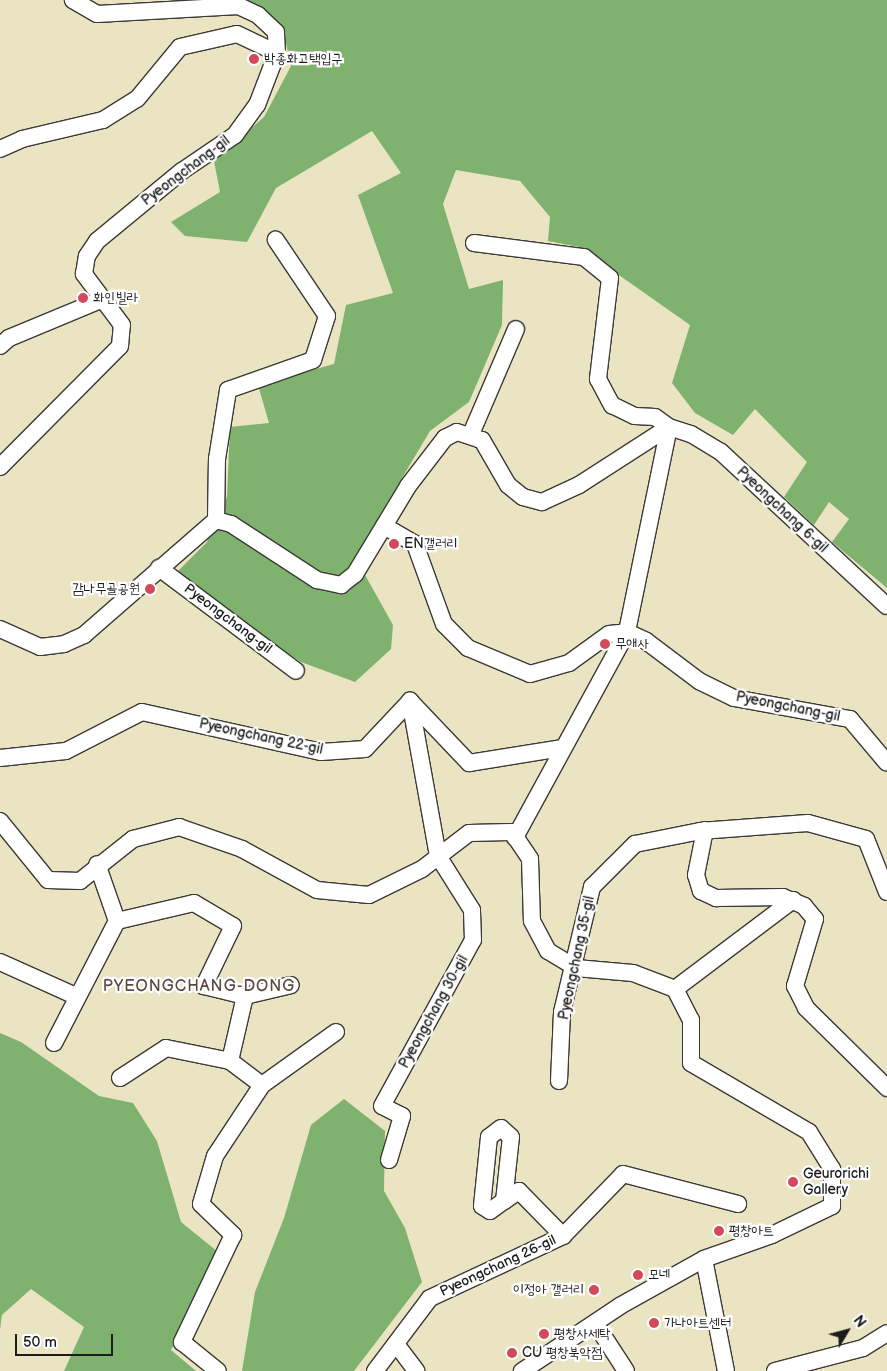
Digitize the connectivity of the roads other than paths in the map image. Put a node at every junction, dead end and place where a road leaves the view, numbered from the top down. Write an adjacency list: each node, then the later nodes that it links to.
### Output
1 (73, 0): 2 (street)
2 (237, 3): 3 (street)
3 (278, 52): 4 (street); 7 (street, Pyeongchang-gil)
4 (0, 149)
5 (276, 240): 13 (street)
6 (474, 243): 10 (street, Pyeongchang 6-gil)
7 (104, 299): 9 (street); 12 (street, Pyeongchang-gil)
8 (516, 329): 11 (street)
9 (3, 337)
10 (669, 427): 11 (street); 16 (street, Pyeongchang 6-gil); 18 (street)
11 (471, 434): 14 (street)
12 (0, 467)
13 (216, 520): 14 (street); 15 (street)
14 (384, 526): 18 (street)
15 (159, 568): 17 (street); 19 (street, Pyeongchang-gil)
16 (887, 606)
17 (0, 629)
18 (627, 632): 21 (street); 23 (street, Pyeongchang-gil)
19 (296, 671)
20 (410, 701): 21 (street); 22 (street, Pyeongchang 22-gil); 27 (street, Pyeongchang 30-gil)
21 (563, 748): 26 (street)
22 (0, 758)
23 (887, 763)
24 (0, 821): 28 (street)
25 (706, 830): 29 (street, Pyeongchang 35-gil); 30 (street); 33 (street, Pyeongchang 35-gil)
26 (515, 837): 27 (street); 33 (street)
27 (438, 856): 28 (street); 45 (street, Pyeongchang 30-gil)
28 (97, 864): 31 (street)
29 (887, 892)
30 (792, 900): 35 (street); 44 (street)
31 (117, 921): 36 (street); 37 (street)
32 (0, 962): 37 (street)
33 (576, 968): 35 (street); 42 (street, Pyeongchang 35-gil)
34 (291, 985): 36 (street)
35 (675, 989): 49 (street)
36 (245, 996): 40 (street)
37 (78, 997): 39 (street)
38 (336, 1032): 43 (street)
39 (54, 1043)
40 (230, 1061): 41 (street); 43 (street)
41 (120, 1078)
42 (560, 1081)
43 (262, 1085): 53 (street)
44 (887, 1088)
45 (389, 1160)
46 (504, 1202): 48 (street, Pyeongchang 26-gil)
47 (738, 1204): 48 (street, Pyeongchang 26-gil)
48 (563, 1236): 52 (street, Pyeongchang 26-gil)
49 (704, 1259): 50 (street); 58 (street)
50 (595, 1323): 56 (street); 57 (street)
51 (887, 1333): 59 (street)
52 (396, 1344): 54 (street, Pyeongchang 26-gil); 55 (street)
53 (218, 1371)
54 (375, 1371)
55 (416, 1371)
56 (522, 1371)
57 (626, 1371)
58 (726, 1371)
59 (775, 1371)

